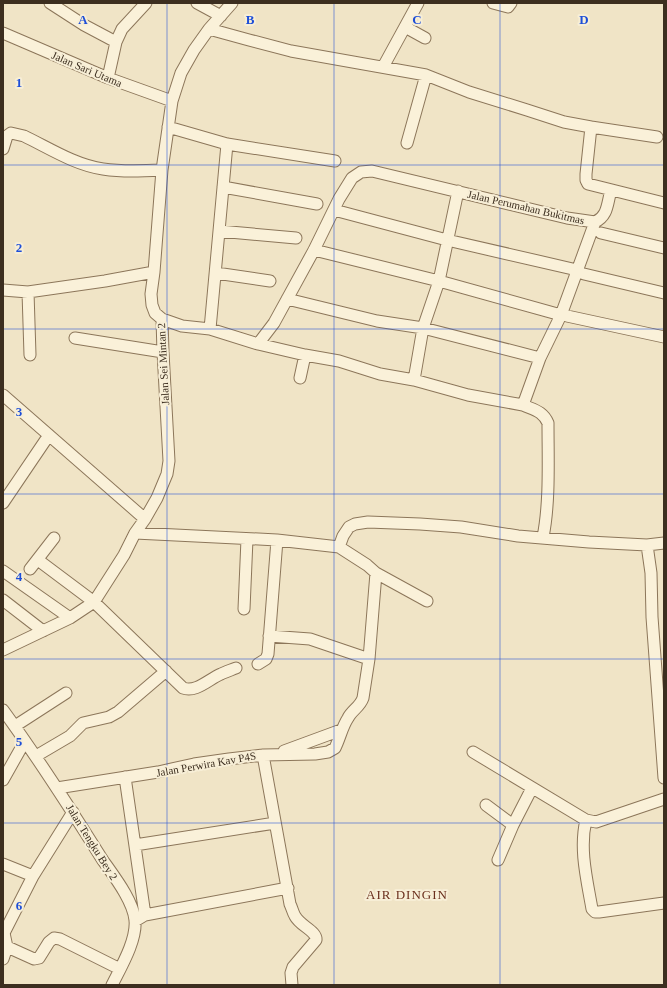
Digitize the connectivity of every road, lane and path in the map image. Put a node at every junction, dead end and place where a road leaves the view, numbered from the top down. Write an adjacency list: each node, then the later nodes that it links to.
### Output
1 (50, 3): 13 (street)
2 (146, 3): 13 (street)
3 (197, 3): 8 (street)
4 (232, 3): 8 (street, Jalan Sei Mintan 2)
5 (418, 3): 9 (street)
6 (493, 3): 7 (street)
7 (511, 3)
8 (221, 16): 10 (street, Jalan Sei Mintan 2)
9 (405, 27): 12 (street); 14 (street)
10 (209, 29): 14 (street); 17 (street, Jalan Sei Mintan 2)
11 (3, 33): 16 (street, Jalan Sari Utama)
12 (425, 38)
13 (116, 42): 16 (street)
14 (383, 67): 15 (street)
15 (426, 75): 19 (street); 21 (street)
16 (108, 78): 17 (street, Jalan Sari Utama)
17 (172, 101): 18 (street, Jalan Sei Mintan 2)
18 (168, 127): 22 (street); 25 (street, Jalan Sei Mintan 2)
19 (591, 127): 20 (street); 27 (street)
20 (656, 137)
21 (408, 143)
22 (227, 144): 24 (street); 26 (street)
23 (3, 149): 25 (street)
24 (335, 161)
25 (162, 170): 39 (street, Jalan Sei Mintan 2)
26 (223, 187): 30 (street); 33 (street)
27 (611, 190): 29 (street); 32 (street)
28 (458, 191): 31 (street, Jalan Perumahan Bukitmas); 32 (street, Jalan Perumahan Bukitmas); 36 (street, Jalan Perumahan Bukitmas)
29 (664, 203)
30 (317, 204)
31 (334, 210): 36 (street); 38 (street, Jalan Perumahan Bukitmas)
32 (594, 222): 40 (street)
33 (218, 231): 35 (street); 41 (street)
34 (601, 233): 37 (street)
35 (296, 238)
36 (447, 240): 40 (street); 43 (street, Jalan Perumahan Bukitmas)
37 (664, 248)
38 (314, 250): 43 (street); 47 (street, Jalan Perumahan Bukitmas)
39 (154, 272): 45 (street); 49 (street, Jalan Sei Mintan 2)
40 (580, 272): 46 (street); 48 (street)
41 (216, 274): 42 (street); 51 (street)
42 (270, 280)
43 (439, 281): 48 (street); 50 (street, Jalan Perumahan Bukitmas)
44 (3, 290): 45 (street)
45 (28, 292): 56 (street)
46 (664, 293)
47 (287, 299): 50 (street); 54 (street, Jalan Perumahan Bukitmas)
48 (564, 315): 52 (street); 58 (street)
49 (162, 319): 51 (street); 55 (street, Jalan Sei Mintan 2)
50 (423, 328): 58 (street); 60 (street, Jalan Perumahan Bukitmas)
51 (210, 329): 54 (street)
52 (664, 337)
53 (75, 338): 55 (street)
54 (258, 344): 57 (street)
55 (163, 352): 65 (street, Jalan Sei Mintan 2)
56 (30, 355)
57 (305, 355): 59 (street); 60 (street)
58 (540, 358): 62 (street)
59 (300, 378)
60 (414, 380): 62 (street)
61 (3, 395): 63 (street)
62 (522, 405): 67 (street)
63 (49, 435): 64 (street); 65 (street)
64 (3, 503)
65 (145, 519): 66 (street, Jalan Sei Mintan 2)
66 (135, 533): 69 (street); 80 (street, Jalan Sei Mintan 2)
67 (543, 537): 72 (street); 73 (street)
68 (54, 538): 74 (street)
69 (247, 539): 70 (street); 81 (street)
70 (277, 540): 73 (street); 84 (street)
71 (664, 543): 72 (street)
72 (646, 545): 91 (street)
73 (339, 547): 77 (street)
74 (38, 560): 75 (street); 80 (street)
75 (30, 569)
76 (3, 571): 82 (street)
77 (376, 573): 79 (street); 86 (street, Jalan Perwira Kav P4S)
78 (3, 600): 83 (street)
79 (427, 601)
80 (94, 602): 82 (street, Jalan Sei Mintan 2); 89 (street)
81 (244, 608)
82 (70, 618): 83 (street, Jalan Sei Mintan 2)
83 (43, 631): 85 (street, Jalan Sei Mintan 2)
84 (269, 636): 86 (street); 87 (street)
85 (3, 650)
86 (368, 659): 94 (street, Jalan Perwira Kav P4S)
87 (258, 664)
88 (236, 668): 89 (street)
89 (166, 671): 99 (street)
90 (66, 693): 93 (street)
91 (661, 696): 100 (street)
92 (3, 710): 93 (street, Jalan Tengku Bey 2)
93 (15, 726): 95 (street, Jalan Tengku Bey 2)
94 (341, 730): 97 (street); 97 (street, Jalan Perwira Kav P4S)
95 (25, 741): 99 (street, Jalan Tengku Bey 2); 103 (street)
96 (473, 752): 105 (street)
97 (275, 754): 98 (street, Jalan Perwira Kav P4S)
98 (262, 755): 101 (street, Jalan Perwira Kav P4S); 110 (street)
99 (36, 756): 104 (street, Jalan Tengku Bey 2)
100 (663, 758): 102 (street)
101 (125, 778): 104 (street, Jalan Perwira Kav P4S); 112 (street)
102 (664, 778)
103 (3, 780)
104 (57, 788): 108 (street, Jalan Tengku Bey 2)
105 (532, 788): 109 (street); 111 (street)
106 (664, 800): 109 (street)
107 (486, 806): 111 (street)
108 (73, 812): 115 (street); 119 (street, Jalan Tengku Bey 2)
109 (586, 820): 117 (street)
110 (275, 823): 112 (street); 116 (street)
111 (513, 825): 113 (street)
112 (135, 845): 118 (street)
113 (498, 860)
114 (3, 864): 115 (street)
115 (33, 876): 120 (street)
116 (288, 888): 118 (street); 124 (street)
117 (664, 903)
118 (145, 915): 119 (street)
119 (135, 921): 122 (street, Jalan Tengku Bey 2)
120 (5, 946): 121 (street); 122 (street)
121 (3, 959)
122 (120, 969): 123 (street, Jalan Tengku Bey 2)
123 (112, 985)
124 (292, 985)

